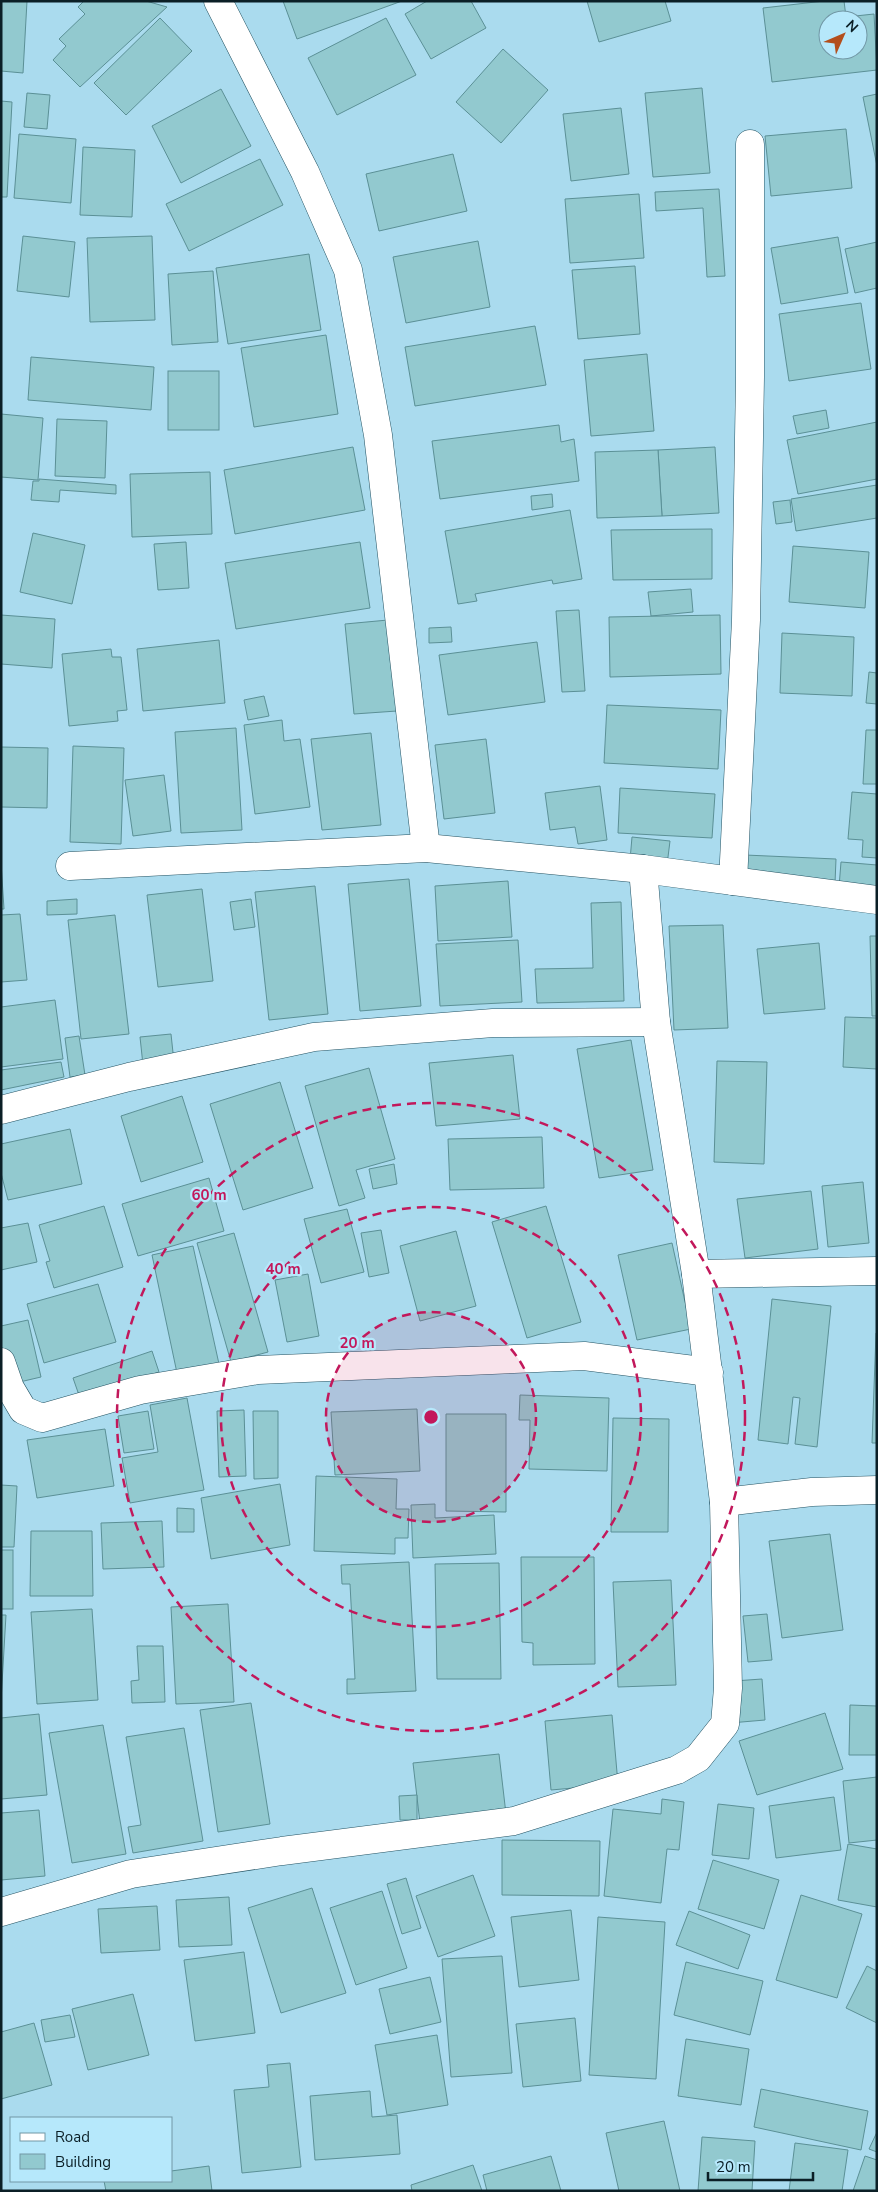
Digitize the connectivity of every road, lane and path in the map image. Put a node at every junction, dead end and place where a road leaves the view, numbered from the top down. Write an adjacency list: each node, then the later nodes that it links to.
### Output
1 (218, 1): 3 (street)
2 (750, 144): 6 (street)
3 (426, 848): 4 (street); 5 (street)
4 (70, 866)
5 (643, 869): 6 (street); 8 (street)
6 (733, 881): 7 (street)
7 (877, 900)
8 (656, 1022): 9 (street); 11 (street)
9 (1, 1110)
10 (877, 1271): 11 (street)
11 (696, 1274): 13 (street)
12 (1, 1362): 13 (street)
13 (708, 1372): 15 (street)
14 (877, 1490): 15 (street)
15 (724, 1502): 16 (street)
16 (1, 1912)

